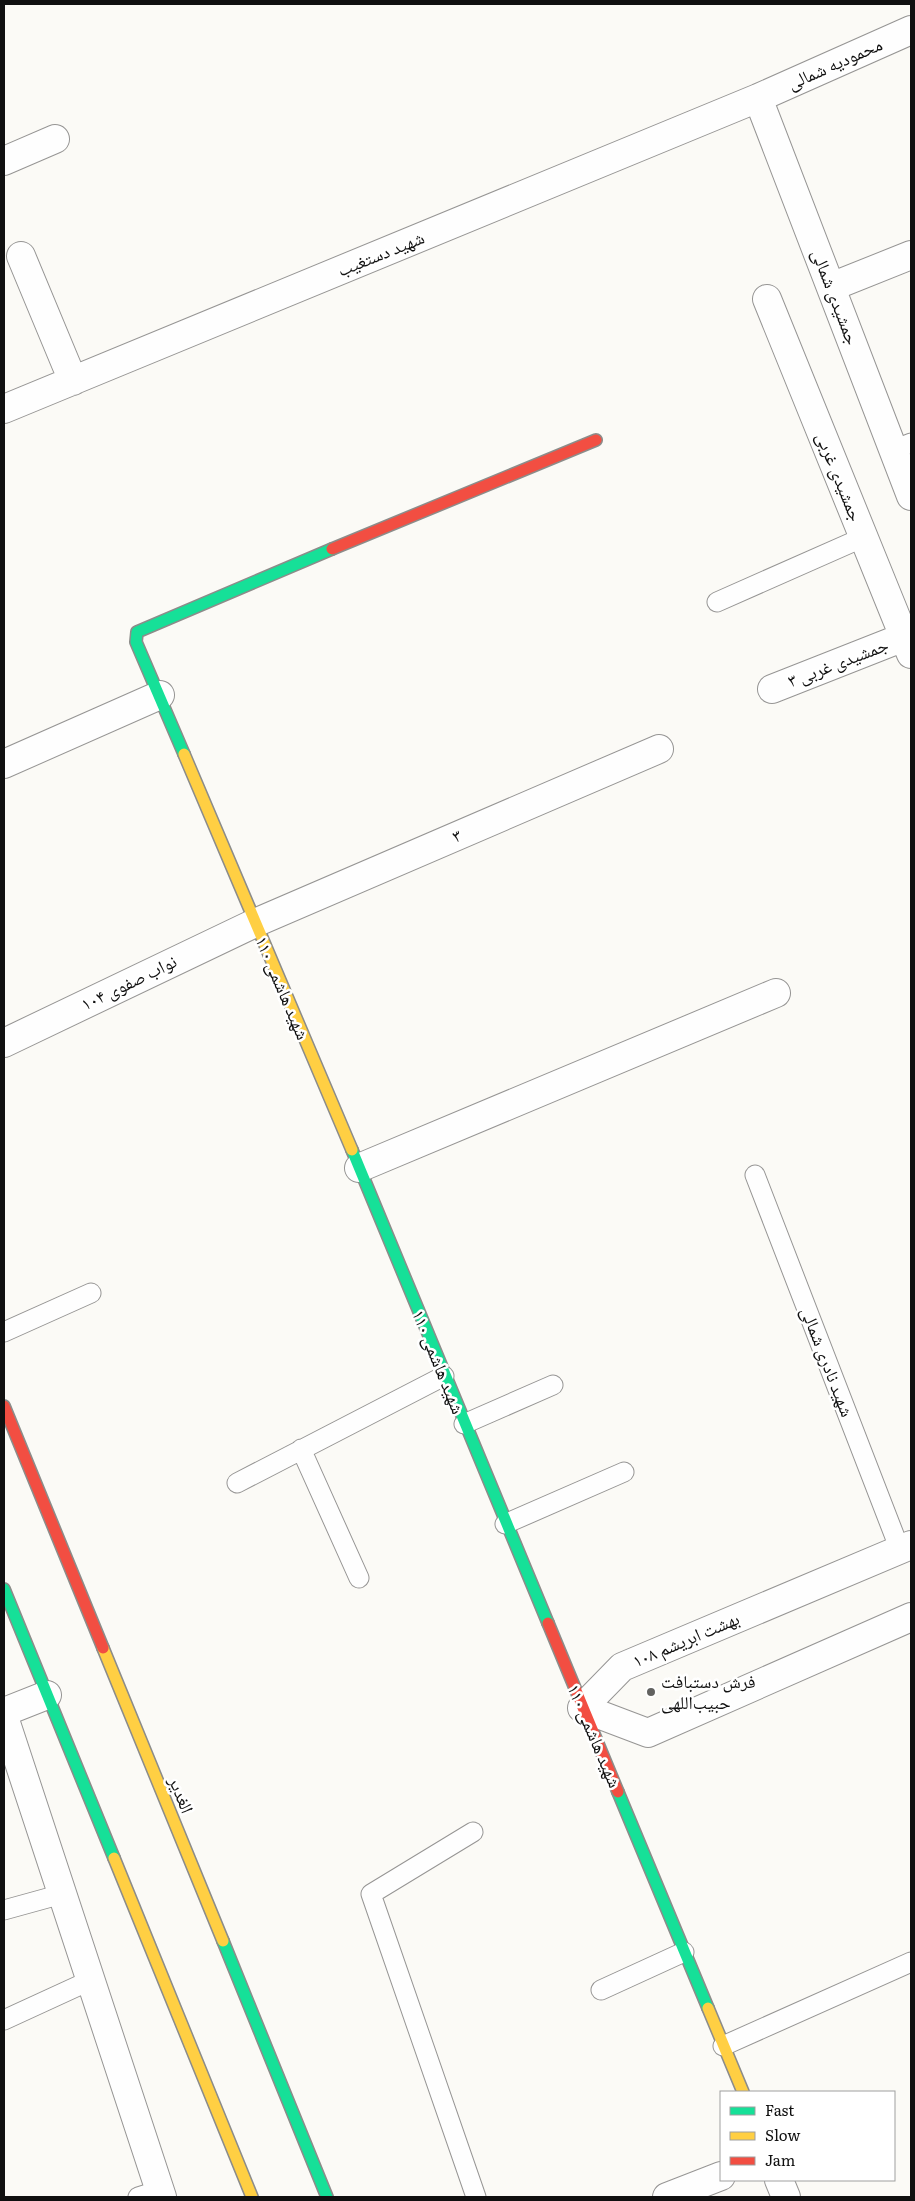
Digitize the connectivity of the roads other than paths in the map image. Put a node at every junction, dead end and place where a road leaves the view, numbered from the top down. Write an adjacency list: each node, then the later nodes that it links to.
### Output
1 (911, 30): 2 (street, محمودیه شمالی)
2 (758, 98): 7 (street, جمشیدی شمالی); 9 (street, شهید دستغیب)
3 (55, 139): 4 (street)
4 (4, 161)
5 (911, 255): 7 (street)
6 (21, 256): 9 (street)
7 (831, 287): 12 (street, جمشیدی شمالی)
8 (767, 299): 14 (street, جمشیدی غربی)
9 (73, 381): 10 (street, شهید دستغیب)
10 (4, 409)
11 (596, 440): 18 (street, شهید هاشمی ۱۱۰)
12 (902, 447): 13 (street, جمشیدی شمالی)
13 (911, 496)
14 (864, 537): 15 (lane); 16 (street, جمشیدی غربی)
15 (717, 602)
16 (908, 646): 17 (street, جمشیدی غربی ۳)
17 (772, 689)
18 (160, 696): 20 (street); 21 (street, شهید هاشمی ۱۱۰)
19 (659, 749): 21 (street, ۳)
20 (4, 764)
21 (255, 923): 23 (street, نواب صفوی ۱۰۴); 24 (street, شهید هاشمی ۱۱۰)
22 (776, 993): 24 (street)
23 (4, 1043)
24 (359, 1168): 28 (street, شهید هاشمی ۱۱۰)
25 (754, 1175): 36 (lane, شهید نادری شمالی)
26 (91, 1293): 27 (lane)
27 (4, 1332)
28 (444, 1376): 31 (street, شهید هاشمی ۱۱۰); 32 (lane)
29 (553, 1385): 31 (lane)
30 (4, 1406): 58 (street, الغدیر)
31 (464, 1424): 35 (street, شهید هاشمی ۱۱۰)
32 (301, 1449): 34 (lane); 37 (lane)
33 (624, 1472): 35 (lane)
34 (237, 1483)
35 (506, 1524): 41 (street, شهید هاشمی ۱۱۰)
36 (906, 1547): 41 (street, بهشت ابریشم ۱۰۸)
37 (359, 1578)
38 (4, 1589): 40 (street)
39 (911, 1617): 41 (street)
40 (47, 1695): 42 (street); 57 (street)
41 (582, 1708): 47 (street, شهید هاشمی ۱۱۰)
42 (4, 1712)
43 (4, 1717): 45 (street)
44 (472, 1832): 59 (lane)
45 (62, 1894): 46 (lane); 49 (street)
46 (4, 1910)
47 (684, 1952): 50 (lane); 52 (street, شهید هاشمی ۱۱۰)
48 (911, 1962): 52 (lane)
49 (91, 1980): 51 (lane); 56 (street)
50 (601, 1990)
51 (4, 2020)
52 (723, 2046): 53 (street, شهید هاشمی ۱۱۰)
53 (743, 2091)
54 (720, 2176): 60 (street)
55 (779, 2181): 61 (street)
56 (154, 2195)
57 (252, 2197)
58 (327, 2197)
59 (476, 2197)
60 (667, 2197)
61 (786, 2197)

